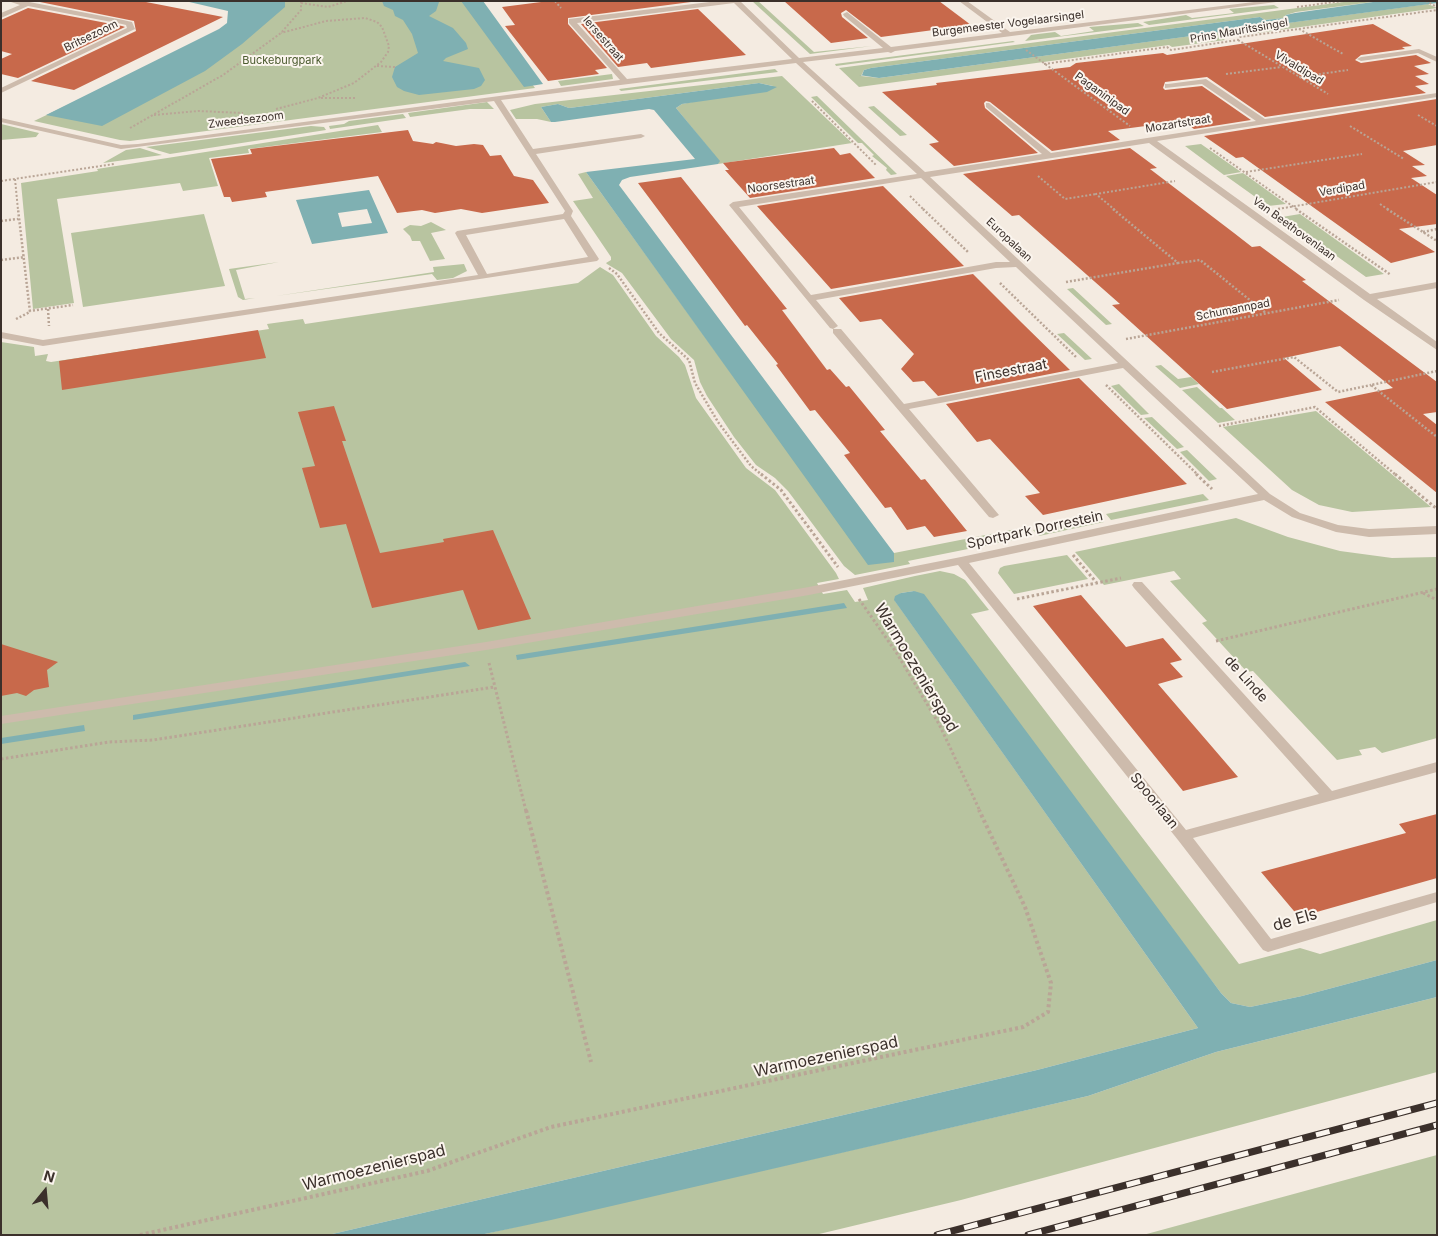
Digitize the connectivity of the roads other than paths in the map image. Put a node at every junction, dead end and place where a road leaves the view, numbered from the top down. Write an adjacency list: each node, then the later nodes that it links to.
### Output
1 (11, 1): 5 (street, Britsezoom)
2 (737, 1): 12 (street, Europalaan); 13 (street, Iersestraat)
3 (962, 1): 8 (street)
4 (1281, 1): 8 (street, Burgemeester Vogelaarsingel)
5 (27, 4): 7 (street); 15 (street, Britsezoom)
6 (847, 14): 9 (street)
7 (1, 16)
8 (1009, 35): 9 (street, Burgemeester Vogelaarsingel)
9 (891, 51): 12 (street, Burgemeester Vogelaarsingel)
10 (1361, 59): 11 (street)
11 (1437, 60)
12 (798, 62): 13 (street, Iersestraat); 25 (street, Europalaan)
13 (626, 83): 17 (street, Iersestraat)
14 (1168, 86): 20 (street)
15 (1, 92)
16 (1437, 95): 20 (street, Mozartstraat)
17 (496, 98): 19 (street, Zweedsezoom); 23 (street)
18 (988, 105): 24 (street)
19 (1, 120)
20 (1263, 122): 22 (street, Mozartstraat)
21 (641, 136): 23 (street)
22 (1149, 139): 24 (street, Mozartstraat); 31 (street, Van Beethovenlaan)
23 (532, 152): 26 (street)
24 (1048, 155): 25 (street, Mozartstraat)
25 (922, 174): 27 (street, Europalaan); 30 (street, Noorsestraat)
26 (567, 216): 28 (street); 28 (street)
27 (1018, 264): 30 (street); 34 (street, Europalaan)
28 (484, 277): 32 (street)
29 (1437, 285): 31 (street)
30 (809, 298): 35 (street, Noorsestraat)
31 (1367, 298): 33 (street, Van Beethovenlaan)
32 (1, 335)
33 (1437, 347)
34 (1126, 364): 35 (street, Finsestraat); 36 (street, Europalaan)
35 (902, 407): 37 (street)
36 (1266, 496): 38 (street, Europalaan); 39 (street, Sportpark Dorrestein)
37 (994, 515)
38 (1437, 530)
39 (962, 561): 41 (street, Sportpark Dorrestein); 44 (street, Spoorlaan)
40 (1138, 584): 43 (street, de Linde)
41 (1, 720)
42 (1437, 767): 43 (street, Spoorlaan)
43 (1329, 796): 44 (street, Spoorlaan)
44 (1182, 836): 45 (street, de Els)
45 (1437, 897)

